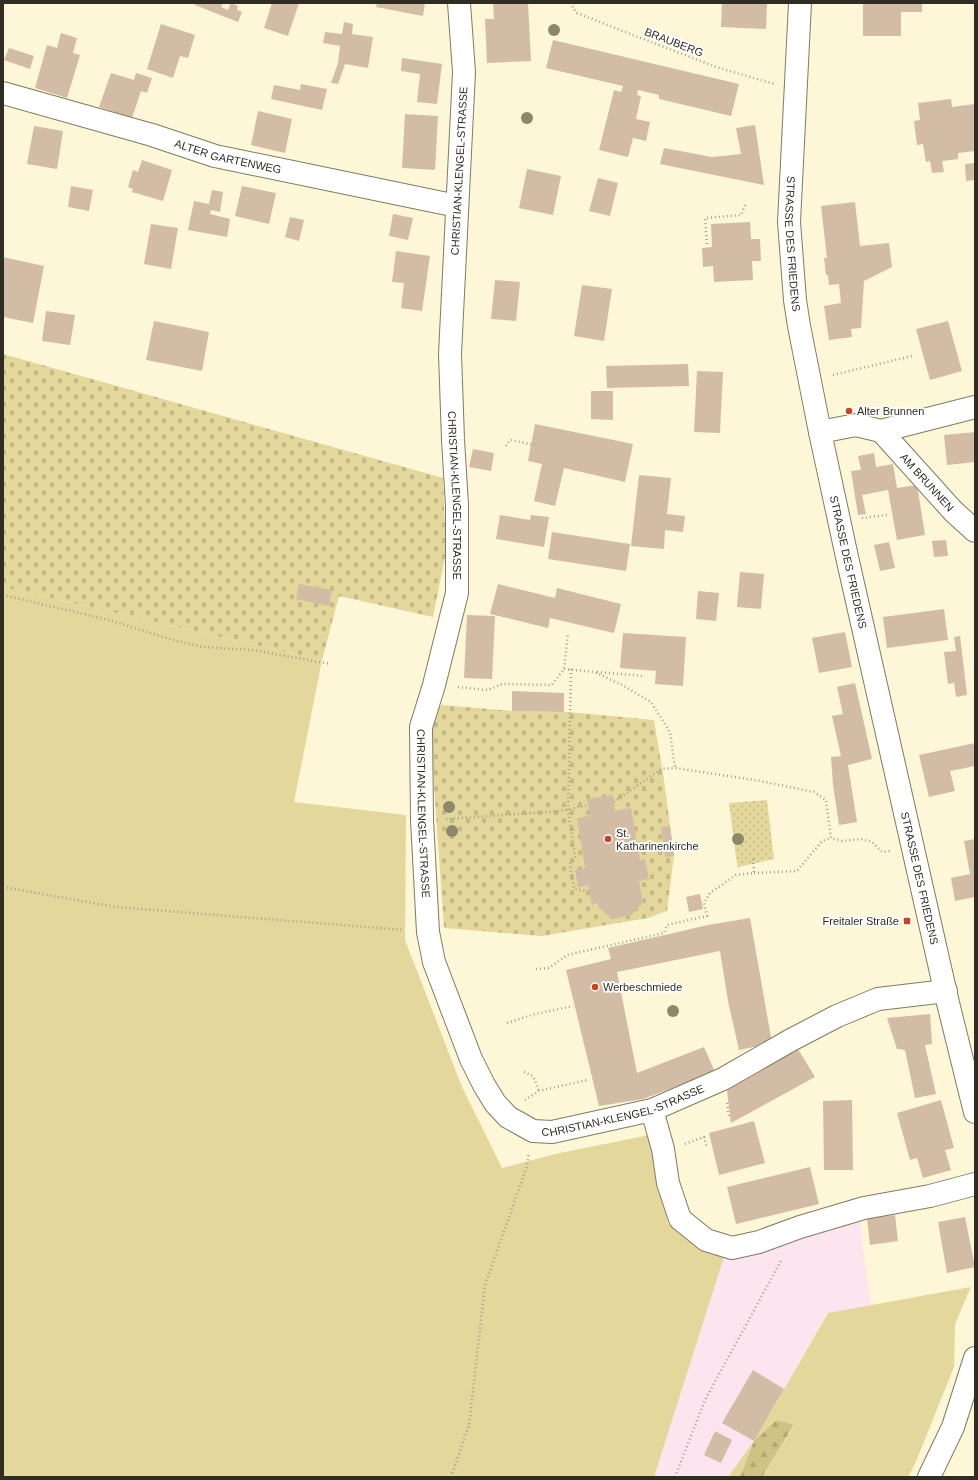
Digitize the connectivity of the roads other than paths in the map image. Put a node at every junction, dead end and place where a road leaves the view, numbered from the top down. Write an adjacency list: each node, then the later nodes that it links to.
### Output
1 (459, 3): 4 (street, CHRISTIAN-KLENGEL-STRASSE)
2 (800, 3): 7 (street, STRASSE DES FRIEDENS)
3 (3, 93): 4 (street, ALTER GARTENWEG)
4 (457, 206): 10 (street, CHRISTIAN-KLENGEL-STRASSE)
5 (975, 407): 6 (street)
6 (881, 431): 7 (street); 8 (street, AM BRUNNEN)
7 (820, 432): 9 (street, STRASSE DES FRIEDENS)
8 (975, 531)
9 (946, 991): 10 (street, CHRISTIAN-KLENGEL-STRASSE); 11 (street, STRASSE DES FRIEDENS)
10 (652, 1110): 12 (street)
11 (975, 1112)
12 (975, 1184)
13 (975, 1358): 14 (street)
14 (929, 1477)

